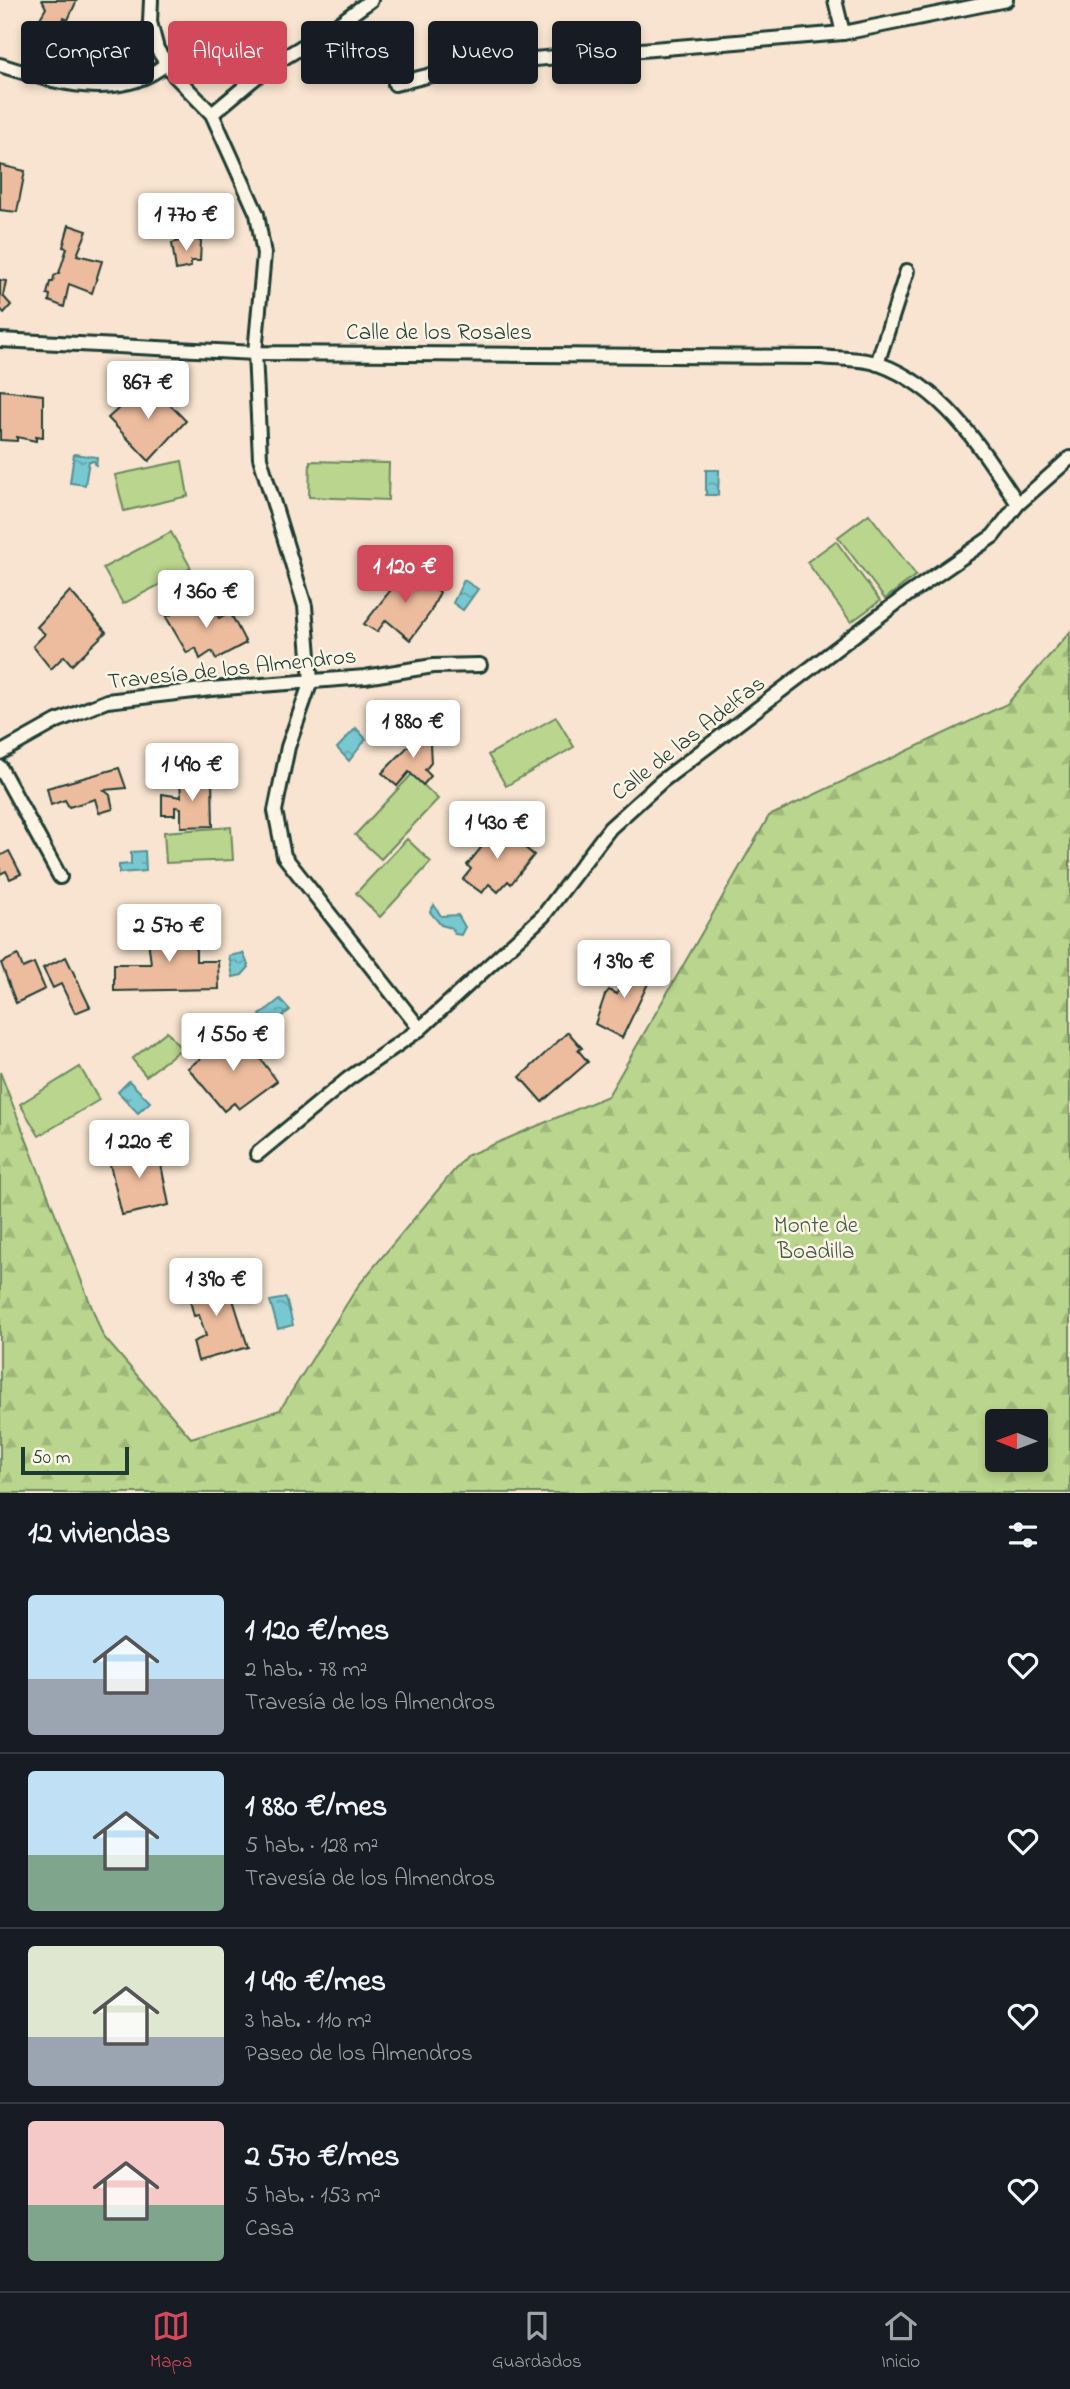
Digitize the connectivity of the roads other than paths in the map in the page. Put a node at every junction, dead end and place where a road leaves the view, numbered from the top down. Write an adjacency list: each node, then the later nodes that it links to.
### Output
1 (151, 0): 6 (street)
2 (371, 0): 9 (street)
3 (835, 0): 5 (street)
4 (1006, 0): 5 (street)
5 (843, 33): 8 (street)
6 (167, 63): 7 (street); 9 (street)
7 (0, 65)
8 (395, 85)
9 (212, 114): 12 (street)
10 (907, 271): 13 (street)
11 (0, 340): 12 (street, Calle de los Rosales)
12 (255, 353): 13 (street, Calle de los Rosales); 17 (street)
13 (877, 364): 15 (street, Calle de los Rosales)
14 (1070, 458): 15 (street, Calle de las Adelfas)
15 (1018, 504): 21 (street, Calle de las Adelfas)
16 (480, 665): 17 (street, Travesía de los Almendros)
17 (311, 681): 18 (street, Travesía de los Almendros); 21 (street)
18 (0, 754)
19 (0, 768): 20 (street)
20 (60, 877)
21 (420, 1029): 22 (street, Calle de las Adelfas)
22 (257, 1154)

